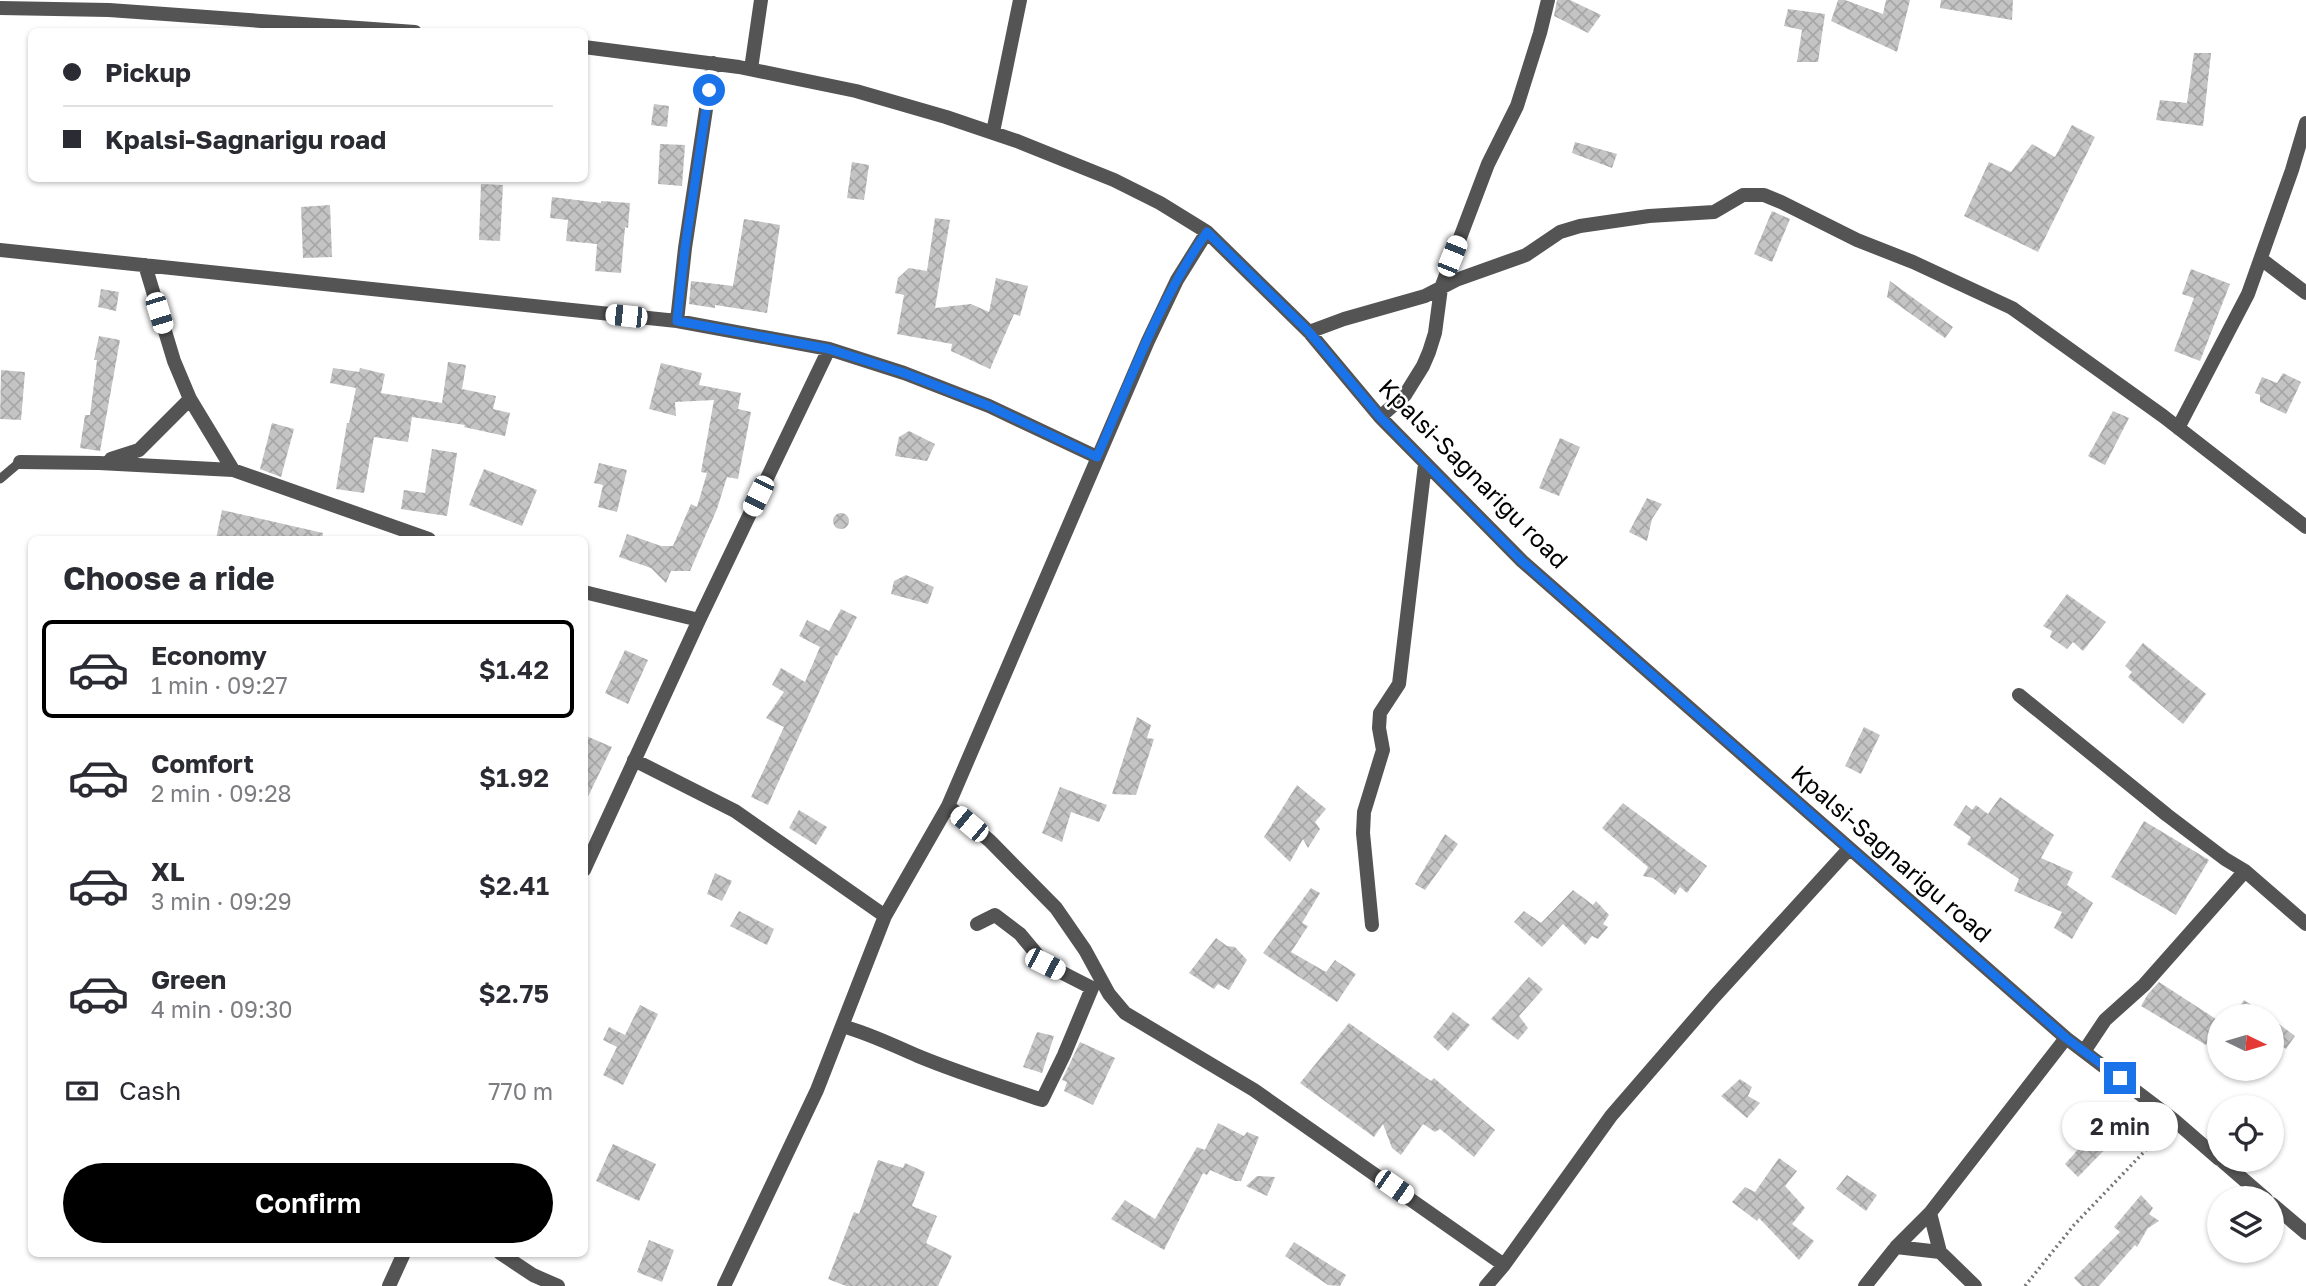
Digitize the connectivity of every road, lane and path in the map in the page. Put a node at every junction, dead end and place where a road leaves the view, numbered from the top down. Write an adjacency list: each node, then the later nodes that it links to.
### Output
1 (761, 0): 9 (street)
2 (1020, 0): 11 (street)
3 (1548, 0): 16 (street)
4 (109, 5): 5 (street); 6 (street)
5 (0, 8)
6 (370, 28)
7 (588, 47): 8 (street, Kpalsi-Sagnarigu road)
8 (713, 63): 9 (street, Kpalsi-Sagnarigu road); 18 (street)
9 (751, 69): 11 (street, Kpalsi-Sagnarigu road)
10 (2306, 123): 14 (street)
11 (993, 132): 12 (street, Kpalsi-Sagnarigu road)
12 (1207, 232): 19 (street, Kpalsi-Sagnarigu road); 24 (street)
13 (0, 250): 15 (street)
14 (2261, 259): 17 (street); 23 (street)
15 (145, 265): 18 (street); 21 (street)
16 (1441, 288): 19 (street); 22 (street); 23 (street)
17 (2306, 293)
18 (677, 321): 20 (street)
19 (1309, 332): 22 (street, Kpalsi-Sagnarigu road)
20 (829, 349): 24 (street); 33 (street)
21 (190, 399): 26 (street); 28 (street)
22 (1380, 417): 27 (street, Kpalsi-Sagnarigu road)
23 (2178, 428): 30 (street)
24 (1097, 457): 36 (street)
25 (20, 462): 26 (street); 29 (lane)
26 (99, 463): 28 (street)
27 (1425, 464): 37 (street, Kpalsi-Sagnarigu road); 43 (street)
28 (233, 470): 31 (street)
29 (0, 479)
30 (2306, 527)
31 (420, 536)
32 (588, 593): 33 (street)
33 (699, 620): 35 (street)
34 (2019, 695): 39 (street)
35 (634, 760): 38 (street); 40 (street)
36 (948, 806): 40 (street); 58 (street)
37 (1849, 849): 45 (street, Kpalsi-Sagnarigu road); 58 (street)
38 (588, 861)
39 (2245, 871): 42 (street); 46 (street)
40 (885, 916): 44 (street)
41 (977, 924): 44 (street)
42 (2306, 924)
43 (1372, 925)
44 (842, 1026): 61 (street)
45 (2066, 1038): 46 (street, Kpalsi-Sagnarigu road); 51 (street)
46 (2085, 1050): 47 (street, Kpalsi-Sagnarigu road)
47 (2174, 1120): 48 (street, Kpalsi-Sagnarigu road); 65 (path)
48 (2207, 1149)
49 (2234, 1172): 50 (street, Kpalsi-Sagnarigu road)
50 (2251, 1186)
51 (1930, 1213): 54 (street); 55 (street)
52 (2284, 1215): 53 (street)
53 (2306, 1234)
54 (1896, 1247): 55 (street); 63 (street)
55 (1940, 1252): 64 (street)
56 (402, 1257): 59 (street)
57 (506, 1257): 60 (street)
58 (1504, 1265): 62 (street)
59 (388, 1286)
60 (558, 1286)
61 (724, 1286)
62 (1486, 1286)
63 (1865, 1286)
64 (1975, 1286)
65 (2025, 1286)

